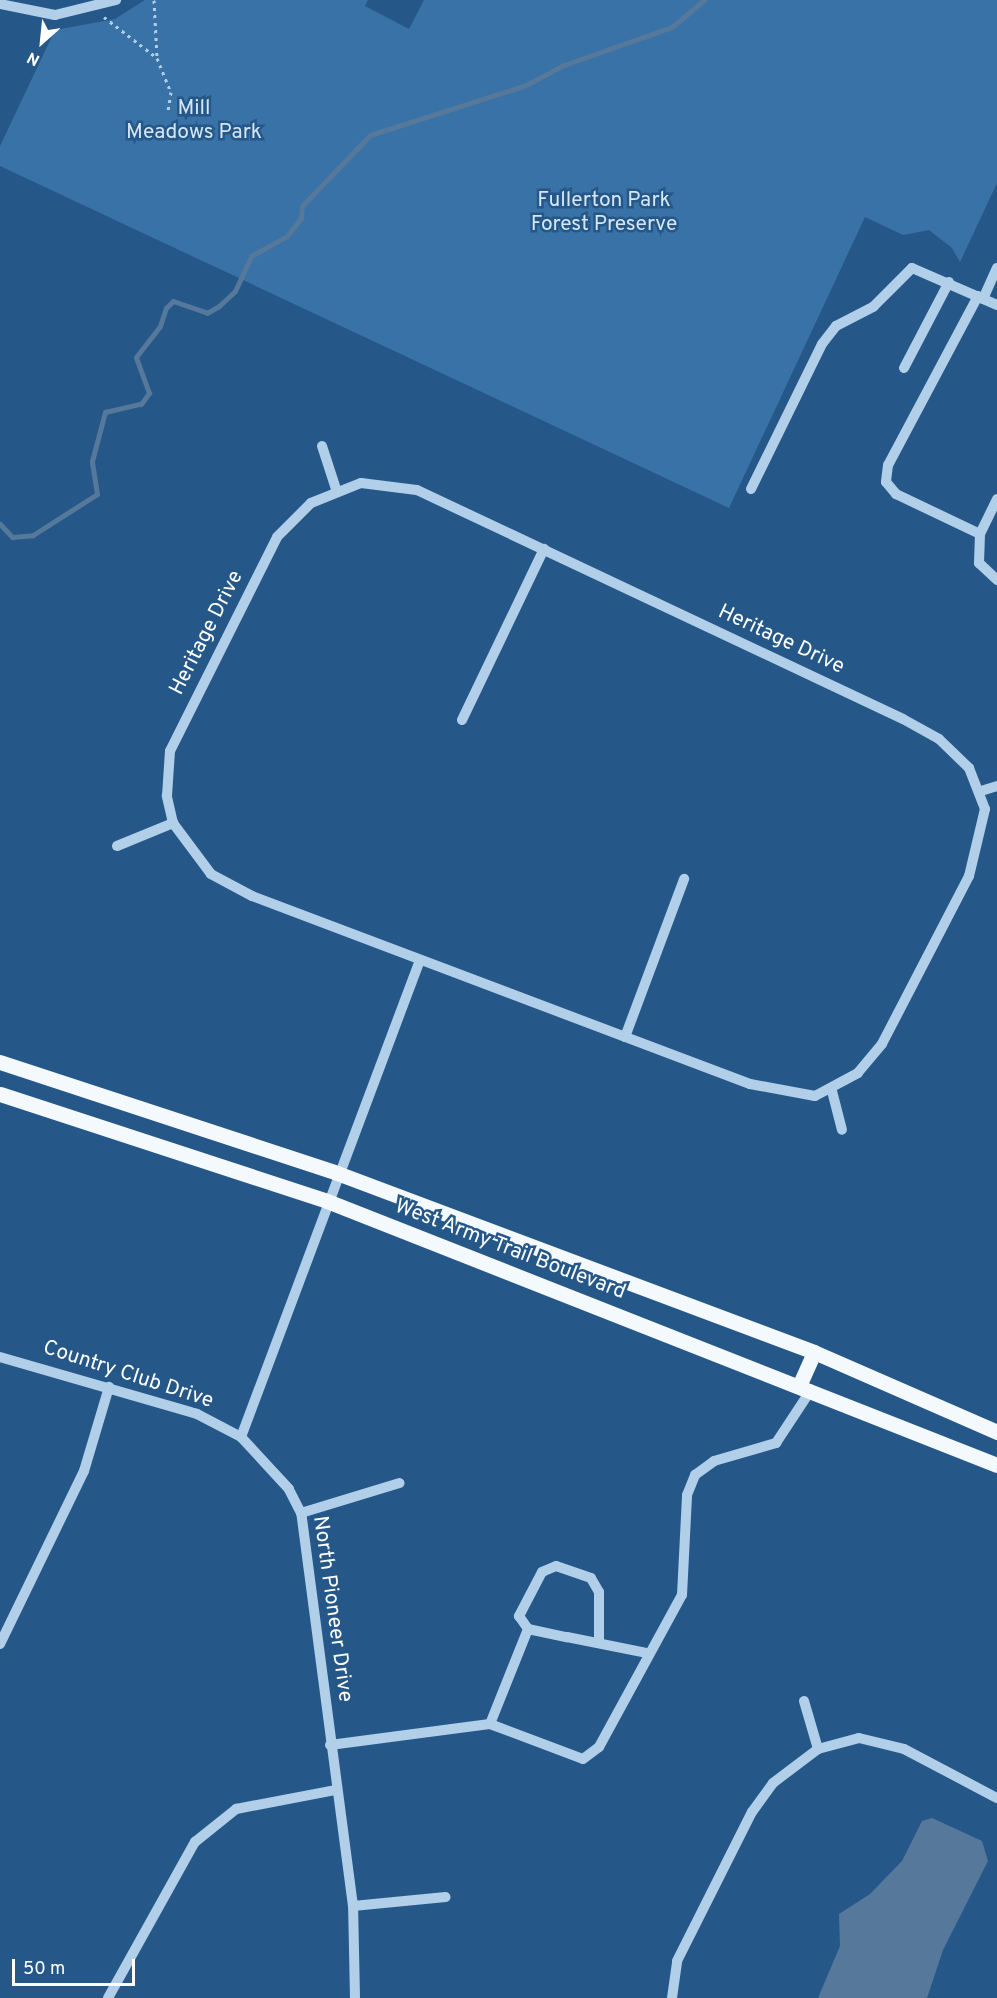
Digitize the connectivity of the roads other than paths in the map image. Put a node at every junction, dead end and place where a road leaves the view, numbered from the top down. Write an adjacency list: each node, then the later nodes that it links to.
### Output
1 (115, 1): 2 (street)
2 (2, 5): 3 (street)
3 (0, 17)
4 (997, 268): 6 (street)
5 (949, 282): 6 (street); 8 (street); 11 (street)
6 (981, 298): 7 (street); 13 (street)
7 (997, 305)
8 (904, 368)
9 (322, 446): 10 (street)
10 (336, 489): 14 (street, Heritage Drive); 19 (street, Heritage Drive)
11 (751, 489)
12 (997, 499): 13 (street)
13 (980, 534): 15 (street)
14 (544, 549): 16 (street); 18 (street, Heritage Drive)
15 (997, 580)
16 (462, 720)
17 (997, 786): 18 (street)
18 (981, 790): 25 (street, Heritage Drive)
19 (173, 823): 20 (street); 22 (street, Heritage Drive)
20 (117, 846)
21 (684, 879): 23 (street)
22 (420, 960): 23 (street, Heritage Drive); 28 (street)
23 (625, 1037): 25 (street, Heritage Drive)
24 (0, 1062): 28 (main road, West Army Trail Boulevard)
25 (832, 1091): 27 (street)
26 (0, 1094): 29 (main road, West Army Trail Boulevard)
27 (842, 1130)
28 (337, 1173): 29 (street); 30 (main road, West Army Trail Boulevard)
29 (327, 1201): 33 (main road, West Army Trail Boulevard); 35 (street)
30 (814, 1352): 33 (main road); 34 (main road, West Army Trail Boulevard)
31 (0, 1357): 32 (street, Country Club Drive)
32 (109, 1387): 35 (street, Country Club Drive); 40 (street)
33 (805, 1388): 36 (main road, West Army Trail Boulevard); 42 (street)
34 (997, 1432)
35 (241, 1437): 38 (street, North Pioneer Drive)
36 (997, 1465)
37 (400, 1483): 38 (street)
38 (301, 1513): 45 (street, North Pioneer Drive)
39 (528, 1629): 41 (street); 41 (street); 44 (street)
40 (0, 1644)
41 (603, 1644): 42 (street)
42 (647, 1653): 44 (street)
43 (804, 1701): 46 (street)
44 (490, 1724): 45 (street)
45 (330, 1745): 47 (street, North Pioneer Drive)
46 (818, 1749): 48 (street); 53 (street)
47 (336, 1790): 50 (street, North Pioneer Drive); 51 (street)
48 (997, 1798)
49 (446, 1897): 50 (street)
50 (353, 1906): 52 (street, North Pioneer Drive)
51 (108, 1998)
52 (355, 1998)
53 (672, 1998)

